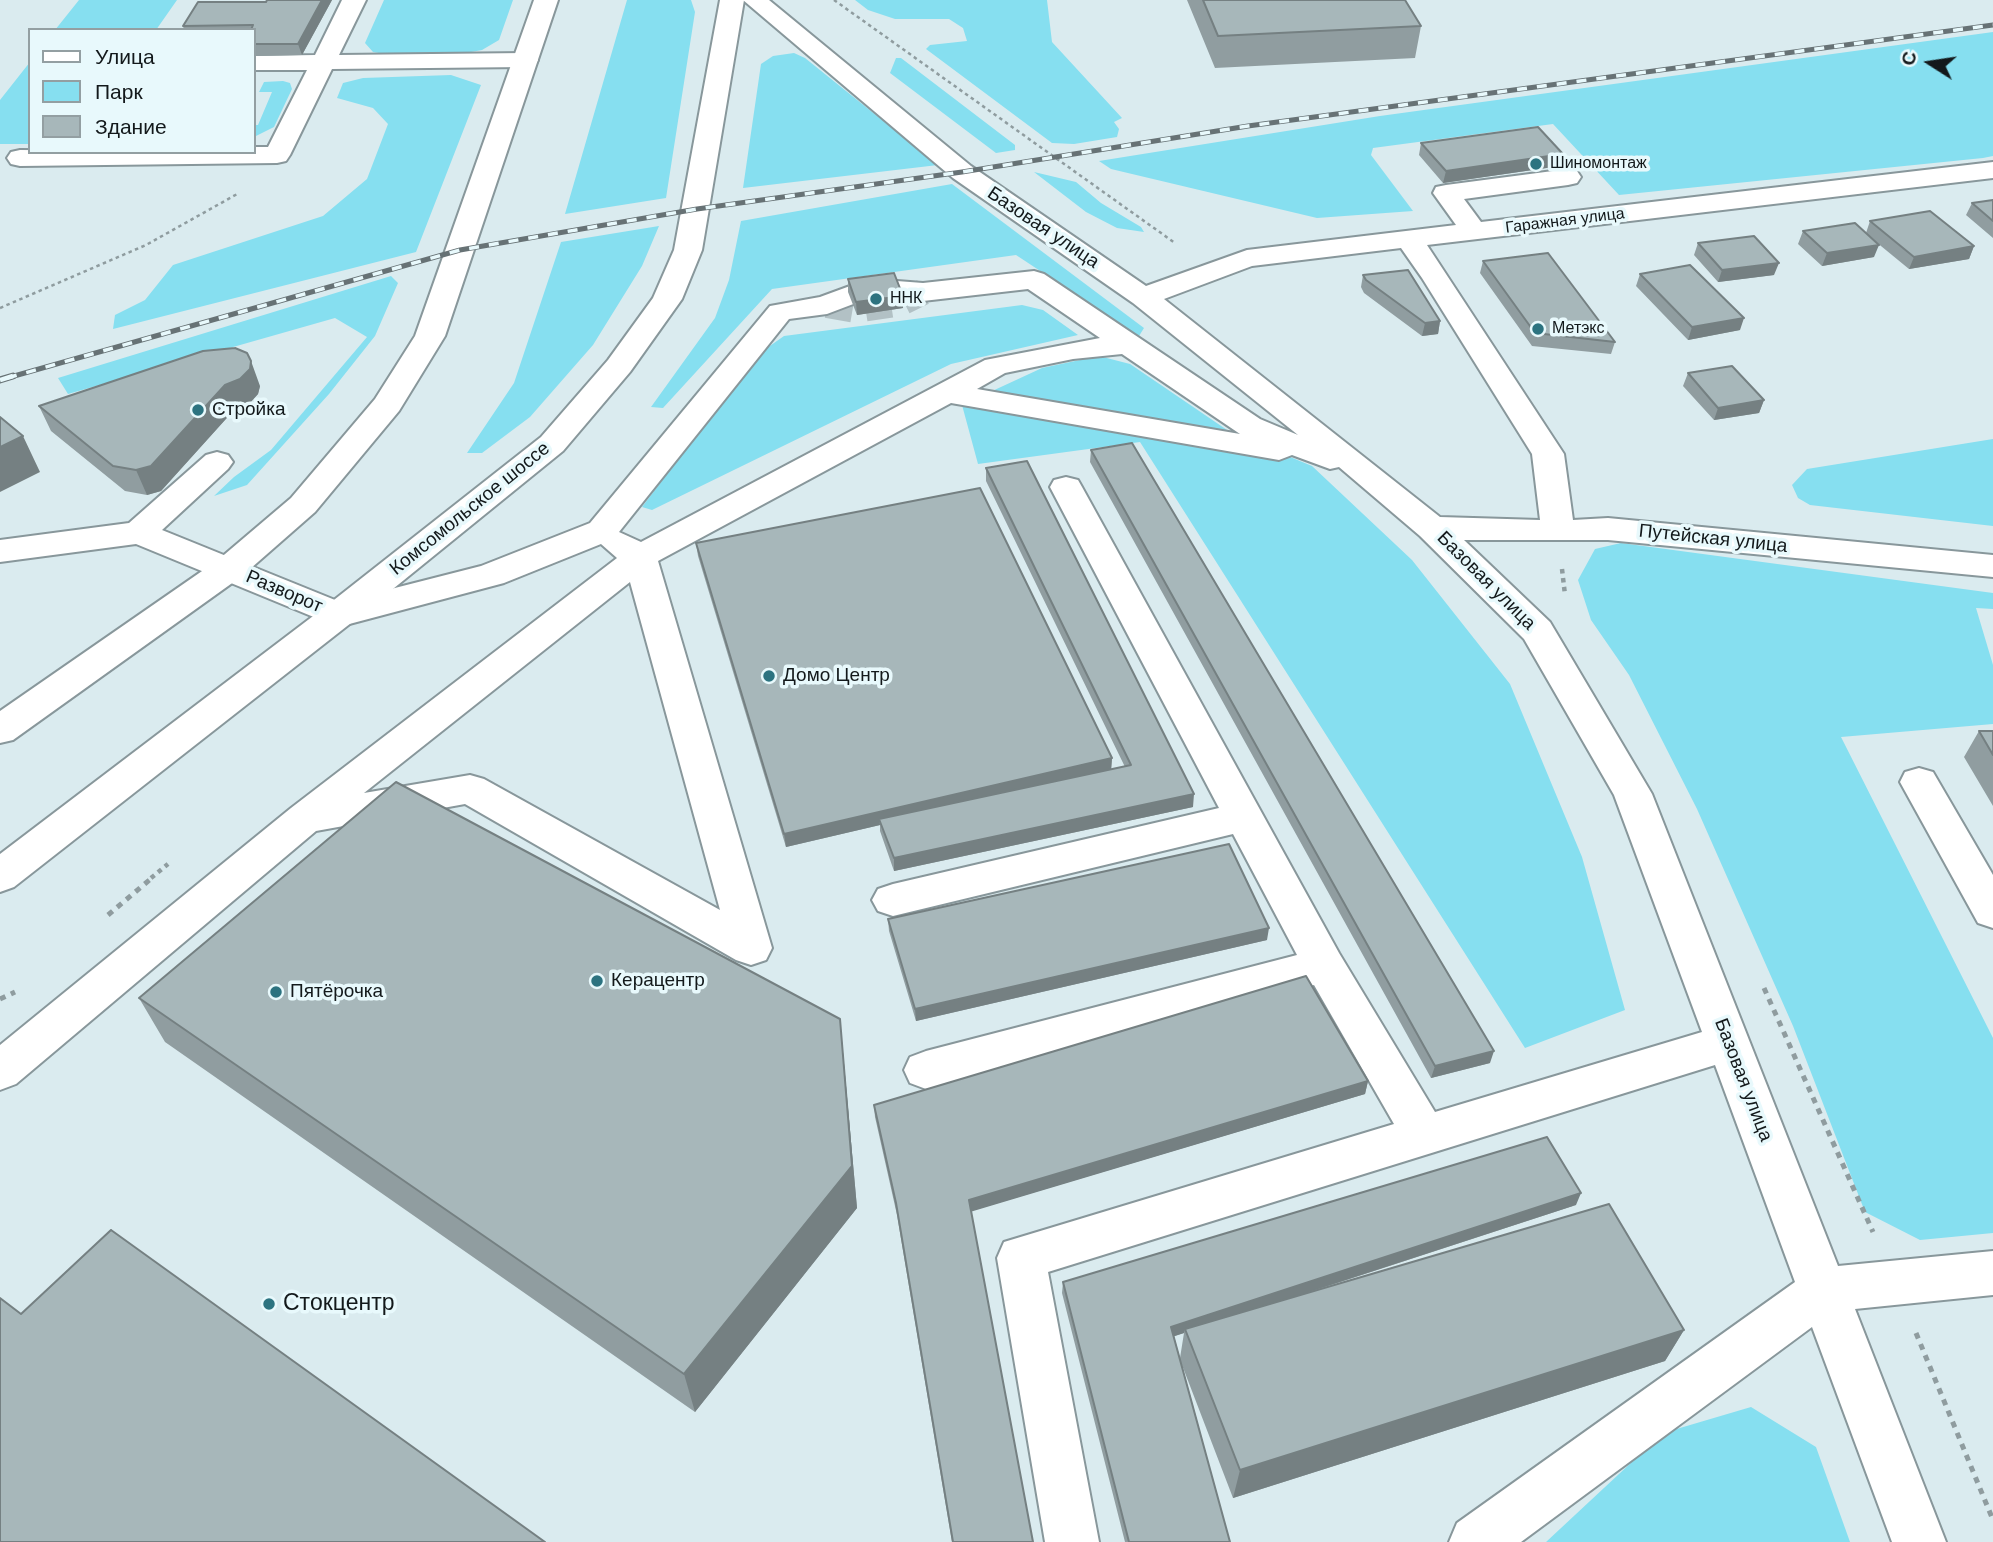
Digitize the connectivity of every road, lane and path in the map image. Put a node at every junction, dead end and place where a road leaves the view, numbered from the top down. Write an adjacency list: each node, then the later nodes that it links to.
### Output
1 (354, 0): 8 (street)
2 (546, 0): 6 (street)
3 (732, 0): 32 (street, Комсомольское шоссе)
4 (755, 0): 16 (street, Базовая улица)
5 (834, 0): 12 (path)
6 (526, 60): 8 (street); 31 (street)
7 (256, 63): 8 (street)
8 (324, 63): 9 (street)
9 (277, 155): 10 (street); 17 (path)
10 (20, 159)
11 (1993, 170): 14 (street, Гаражная улица)
12 (1080, 177)
13 (1568, 177): 14 (street)
14 (1474, 232): 15 (street, Гаражная улица)
15 (1408, 239): 16 (street, Гаражная улица); 26 (street)
16 (1143, 297): 22 (street, Базовая улица)
17 (0, 308)
18 (1127, 344): 19 (street); 20 (street); 25 (street)
19 (947, 393): 20 (street); 29 (street)
20 (1314, 455): 22 (street)
21 (217, 462): 27 (street)
22 (1357, 466): 24 (street, Базовая улица)
23 (1066, 488): 35 (street)
24 (1432, 528): 26 (street, Путейская улица); 41 (street, Базовая улица)
25 (602, 531): 29 (street); 32 (street)
26 (1558, 531): 30 (street, Путейская улица)
27 (139, 533): 28 (street); 31 (street, Разворот)
28 (0, 551)
29 (640, 557): 36 (street); 36 (street)
30 (1993, 566)
31 (230, 568): 32 (street, Разворот); 33 (street)
32 (338, 615): 37 (street, Комсомольское шоссе)
33 (0, 730)
34 (1919, 782): 39 (street)
35 (1244, 817): 38 (street); 40 (street)
36 (305, 818): 43 (street)
37 (0, 876)
38 (893, 900)
39 (1993, 912)
40 (1324, 965): 42 (street); 44 (street)
41 (1728, 1043): 44 (street); 46 (street, Базовая улица)
42 (926, 1070)
43 (0, 1071)
44 (1425, 1136): 47 (street)
45 (1993, 1273): 46 (street)
46 (1823, 1290): 48 (street); 49 (street, Базовая улица)
47 (1072, 1542)
48 (1476, 1542)
49 (1919, 1542)

